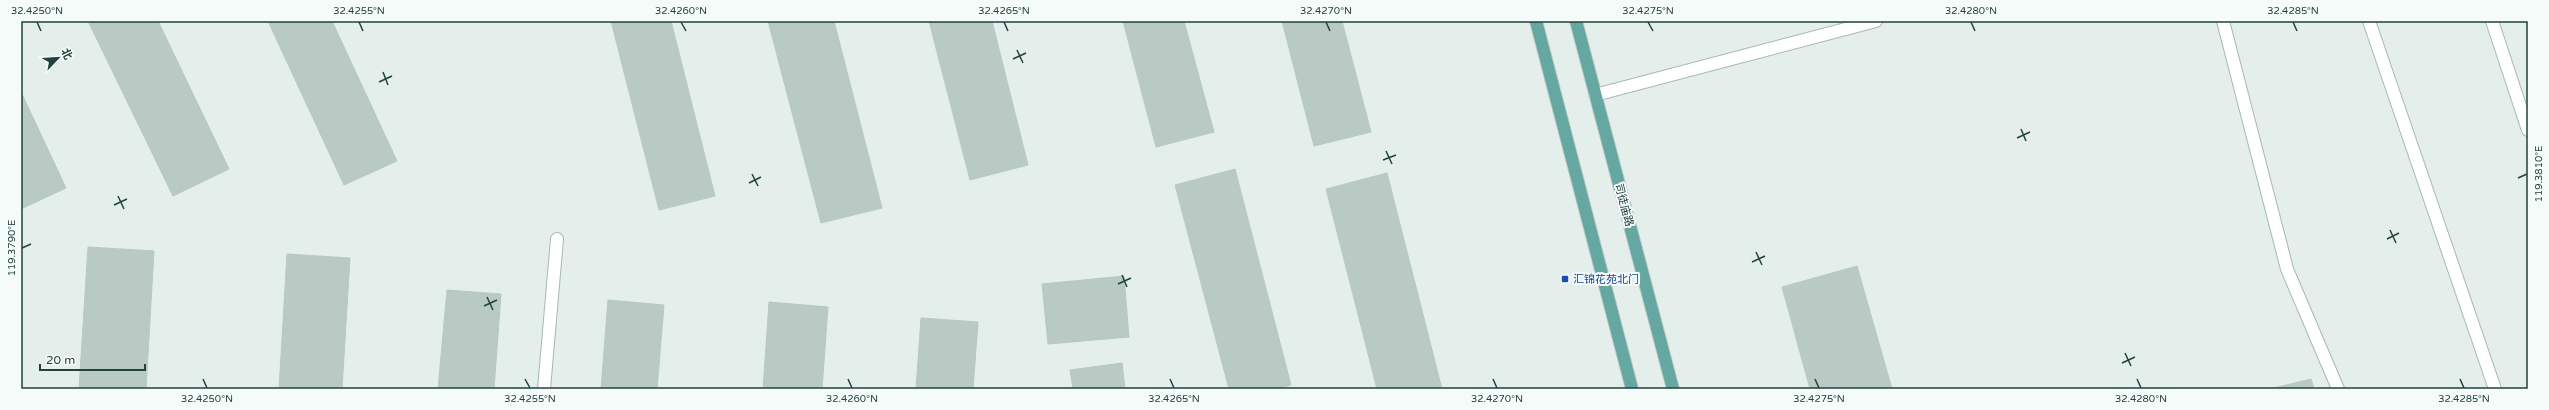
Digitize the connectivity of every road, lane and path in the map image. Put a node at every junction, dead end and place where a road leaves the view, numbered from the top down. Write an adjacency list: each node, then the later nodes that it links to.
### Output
1 (1536, 21): 11 (main road)
2 (1576, 21): 7 (main road, 司徒庙路)
3 (1876, 21): 7 (lane)
4 (2223, 21): 13 (lane)
5 (2369, 21): 14 (lane)
6 (2492, 21): 8 (lane)
7 (1595, 95): 12 (main road, 司徒庙路)
8 (2528, 130)
9 (557, 239): 10 (lane)
10 (544, 389)
11 (1632, 389)
12 (1673, 389)
13 (2338, 389)
14 (2494, 389)

